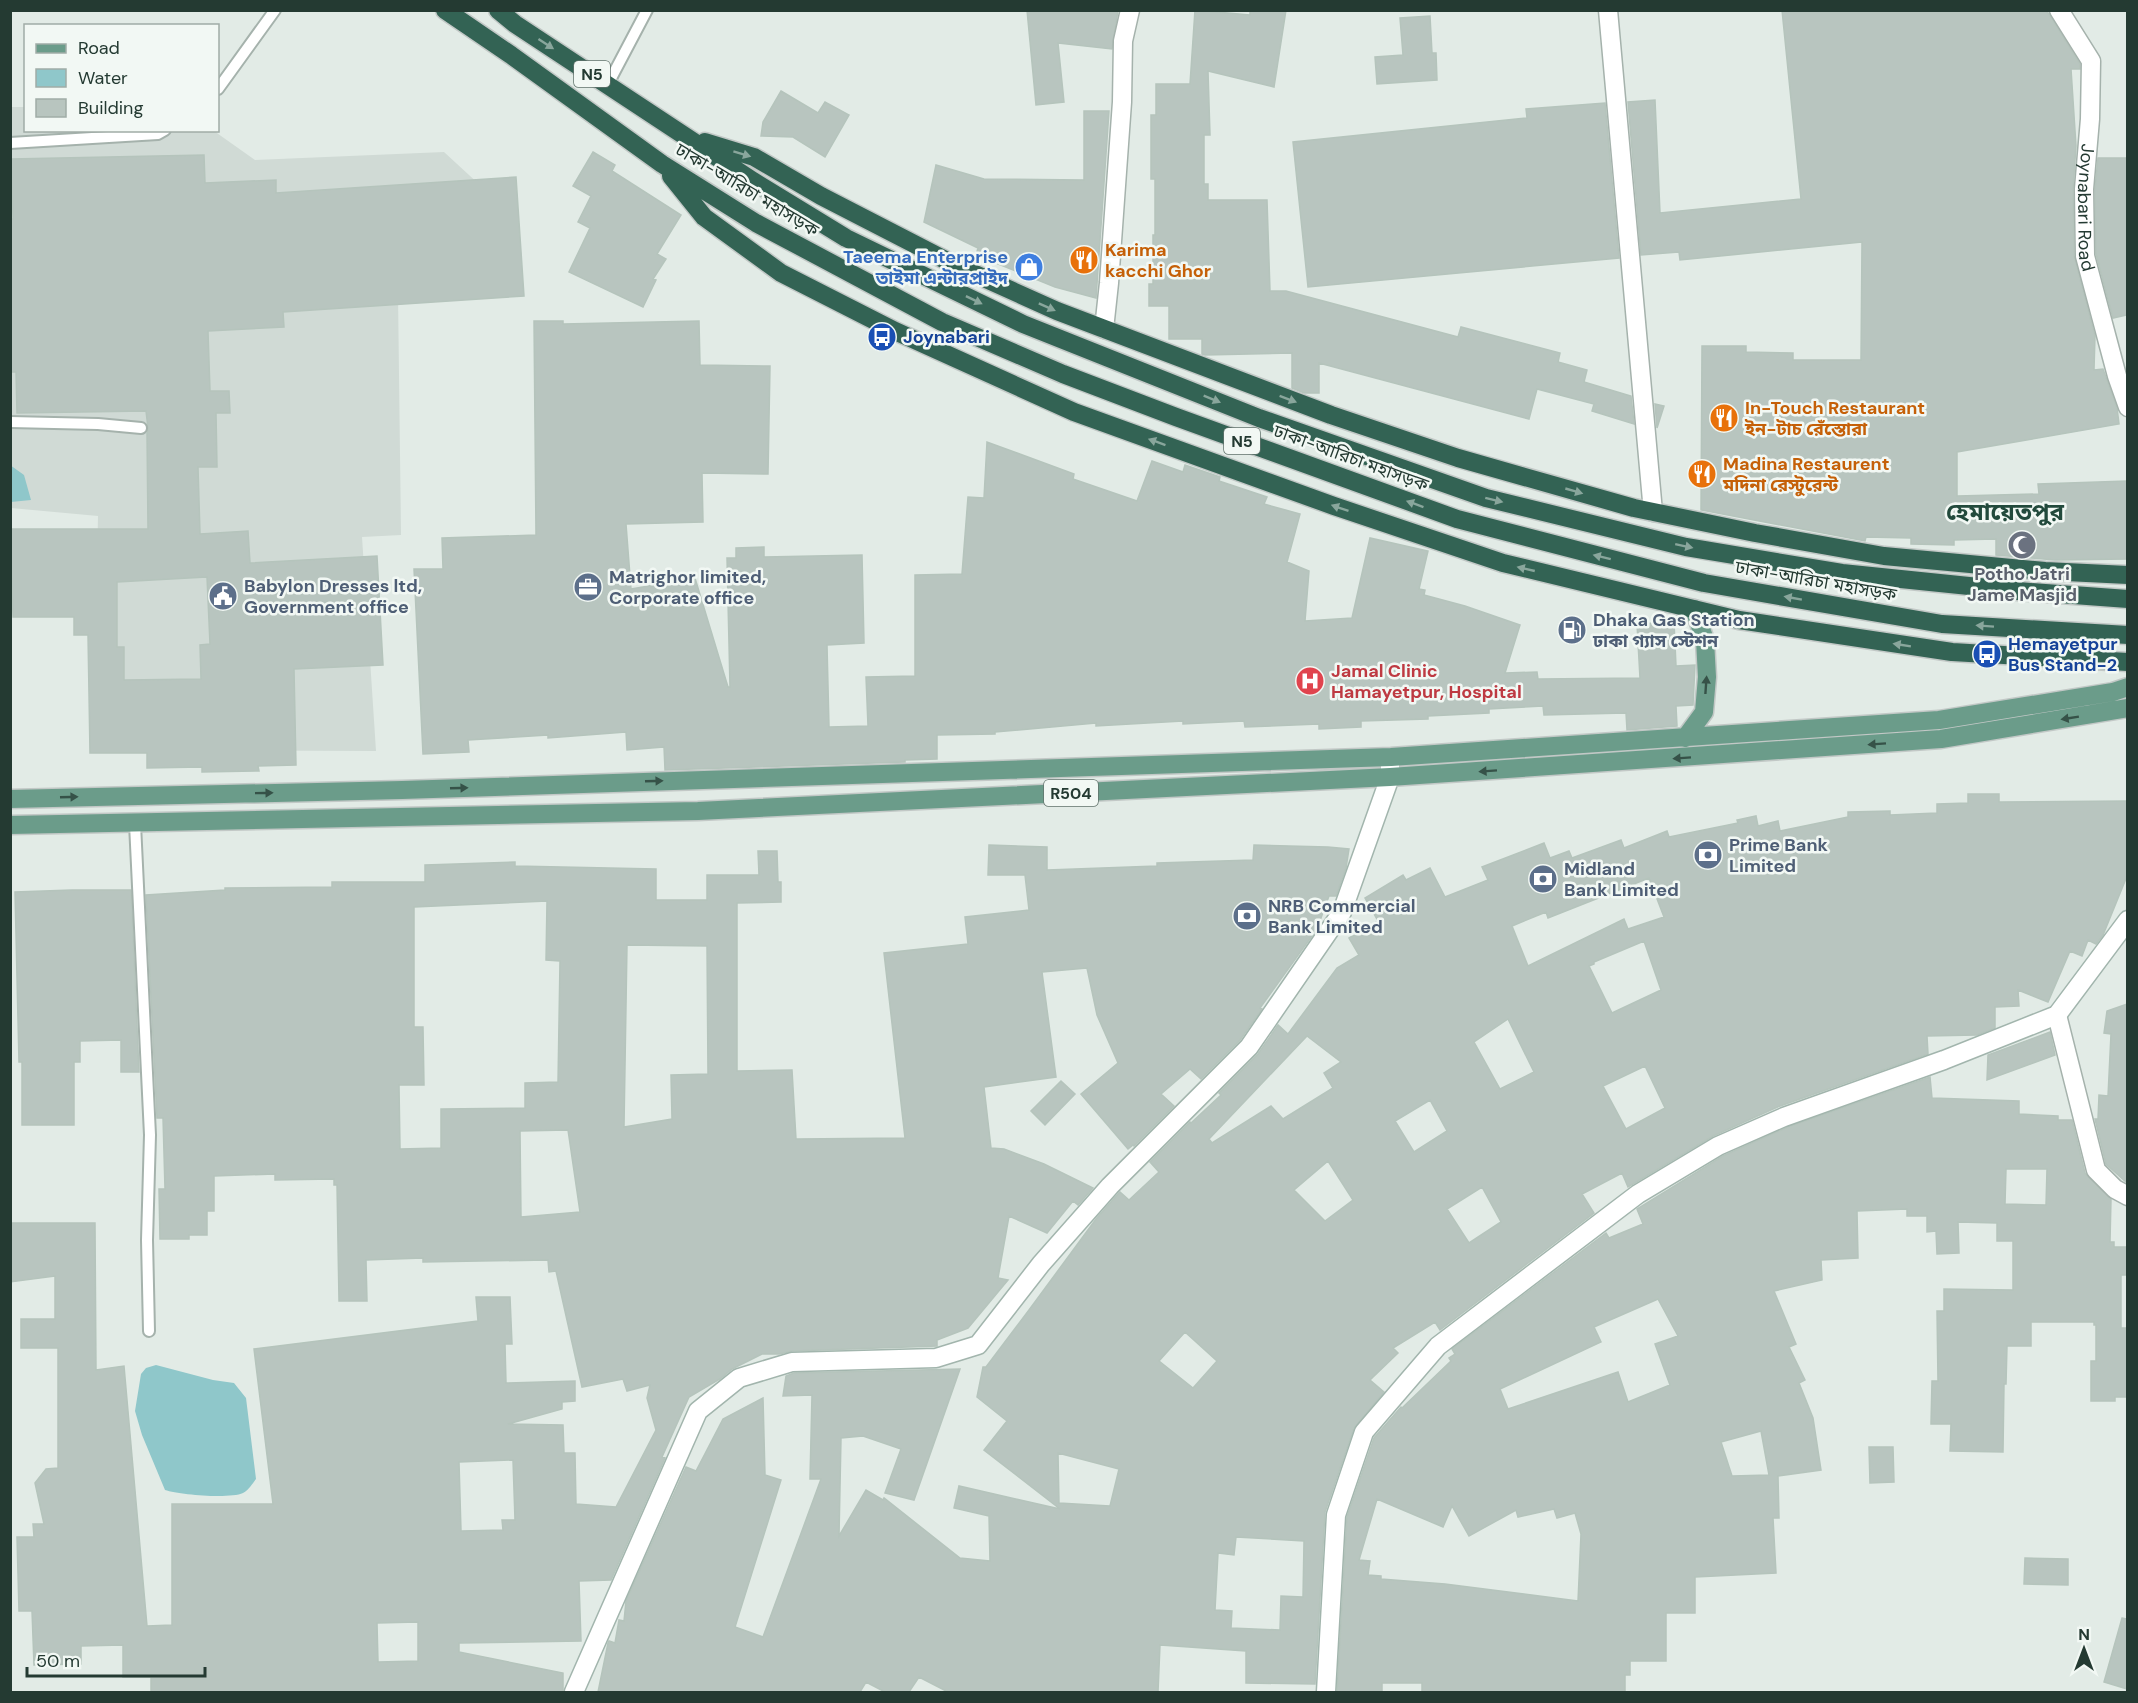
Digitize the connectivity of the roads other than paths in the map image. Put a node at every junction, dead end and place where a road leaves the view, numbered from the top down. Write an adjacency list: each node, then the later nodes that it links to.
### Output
1 (275, 10): 9 (lane)
2 (445, 10): 13 (highway, ঢাকা-আরিচা মহাসড়ক / N5)
3 (498, 10): 8 (highway, N5, one-way to 8)
4 (647, 10): 8 (lane)
5 (1130, 10): 14 (street)
6 (1608, 10): 18 (street)
7 (2060, 10): 15 (street, Joynabari Road)
8 (608, 84): 11 (highway, N5)
9 (219, 88)
10 (162, 132): 12 (lane)
11 (686, 137): 14 (highway, one-way to 14); 20 (highway, ঢাকা-আরিচা মহাসড়ক / N5, one-way to 20)
12 (10, 143)
13 (662, 164): 21 (highway, one-way to 13); 22 (highway, ঢাকা-আরিচা মহাসড়ক / N5, one-way to 13)
14 (1104, 329): 18 (highway, one-way to 18)
15 (2127, 407)
16 (10, 422): 17 (lane)
17 (141, 428)
18 (1653, 512): 19 (highway)
19 (2127, 575)
20 (2127, 599)
21 (1694, 609): 23 (highway, one-way to 21); 26 (main road, one-way to 21)
22 (2127, 635)
23 (2127, 662)
24 (2127, 687): 26 (main road, R504)
25 (2127, 708): 28 (main road, R504, one-way to 28)
26 (1685, 738): 27 (main road, R504)
27 (1391, 757): 28 (street); 29 (main road, R504, one-way to 27)
28 (1390, 777): 30 (main road, R504); 36 (street)
29 (10, 799)
30 (135, 824): 31 (main road, R504); 35 (lane)
31 (10, 825)
32 (2127, 920): 33 (street)
33 (2057, 1015): 34 (street); 37 (street)
34 (2127, 1196)
35 (149, 1331)
36 (574, 1692)
37 (1326, 1692)

